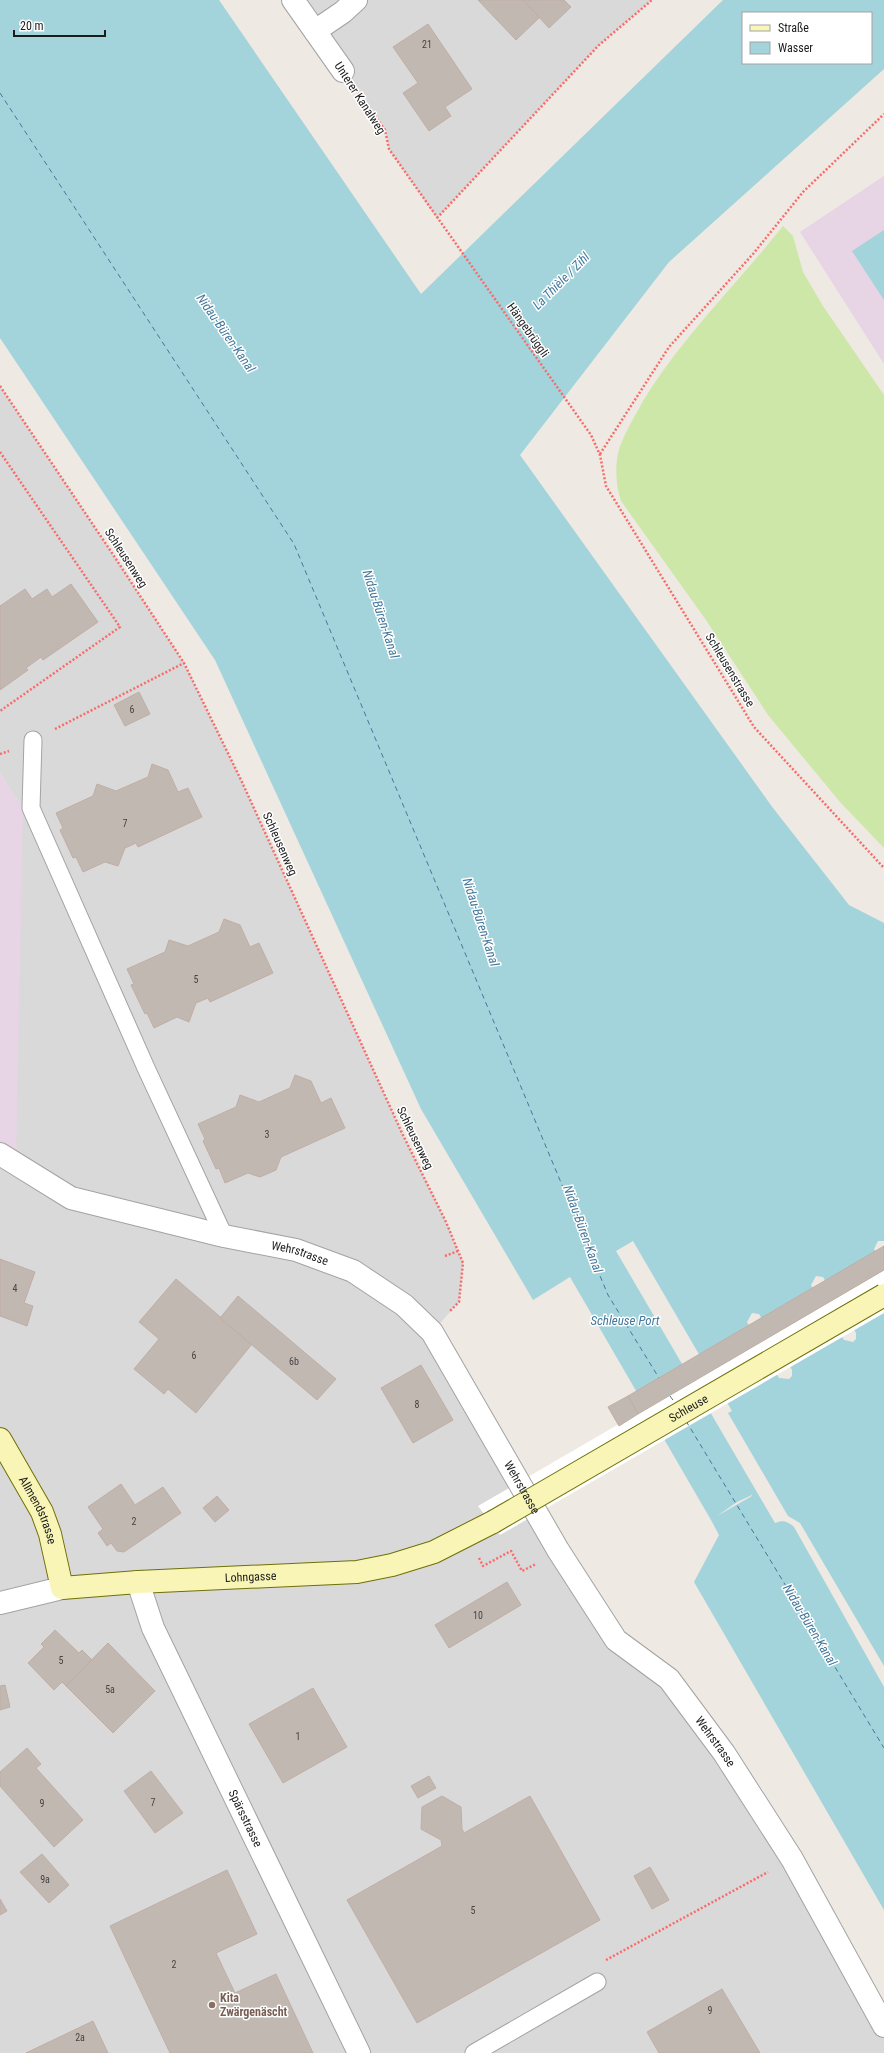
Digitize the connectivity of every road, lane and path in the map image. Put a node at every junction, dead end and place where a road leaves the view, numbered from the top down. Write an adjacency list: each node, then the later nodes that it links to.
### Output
1 (293, 0): 4 (street, Unterer Kanalweg)
2 (356, 0): 4 (street)
3 (652, 0): 7 (path)
4 (315, 31): 5 (street, Unterer Kanalweg)
5 (343, 71): 7 (path, Unterer Kanalweg)
6 (884, 114): 10 (path)
7 (437, 218): 10 (path, Hängebrüggli)
8 (0, 386): 11 (path, Schleusenweg)
9 (0, 452): 12 (path)
10 (600, 455): 15 (path, Schleusenstrasse)
11 (184, 663): 13 (path); 18 (path, Schleusenweg)
12 (0, 711)
13 (33, 740): 14 (path); 17 (lane)
14 (0, 754)
15 (884, 868)
16 (0, 1154): 17 (street, Wehrstrasse)
17 (224, 1236): 21 (street, Wehrstrasse)
18 (458, 1251): 19 (path); 21 (path, Schleusenweg)
19 (445, 1256)
20 (884, 1295): 23 (main road, Schleuse, bridge)
21 (432, 1332): 29 (street, Wehrstrasse)
22 (0, 1440): 27 (main road, Allmendstrasse)
23 (493, 1522): 24 (main road, Lohngasse)
24 (468, 1534): 25 (path); 26 (main road, Lohngasse)
25 (522, 1571)
26 (138, 1582): 27 (main road, Lohngasse); 33 (street, Spärsstrasse)
27 (62, 1588): 28 (street, Lohngasse)
28 (0, 1603)
29 (792, 1859): 30 (path); 32 (street, Wehrstrasse)
30 (604, 1961)
31 (596, 1982): 34 (lane)
32 (884, 2026)
33 (359, 2053)
34 (474, 2053)

